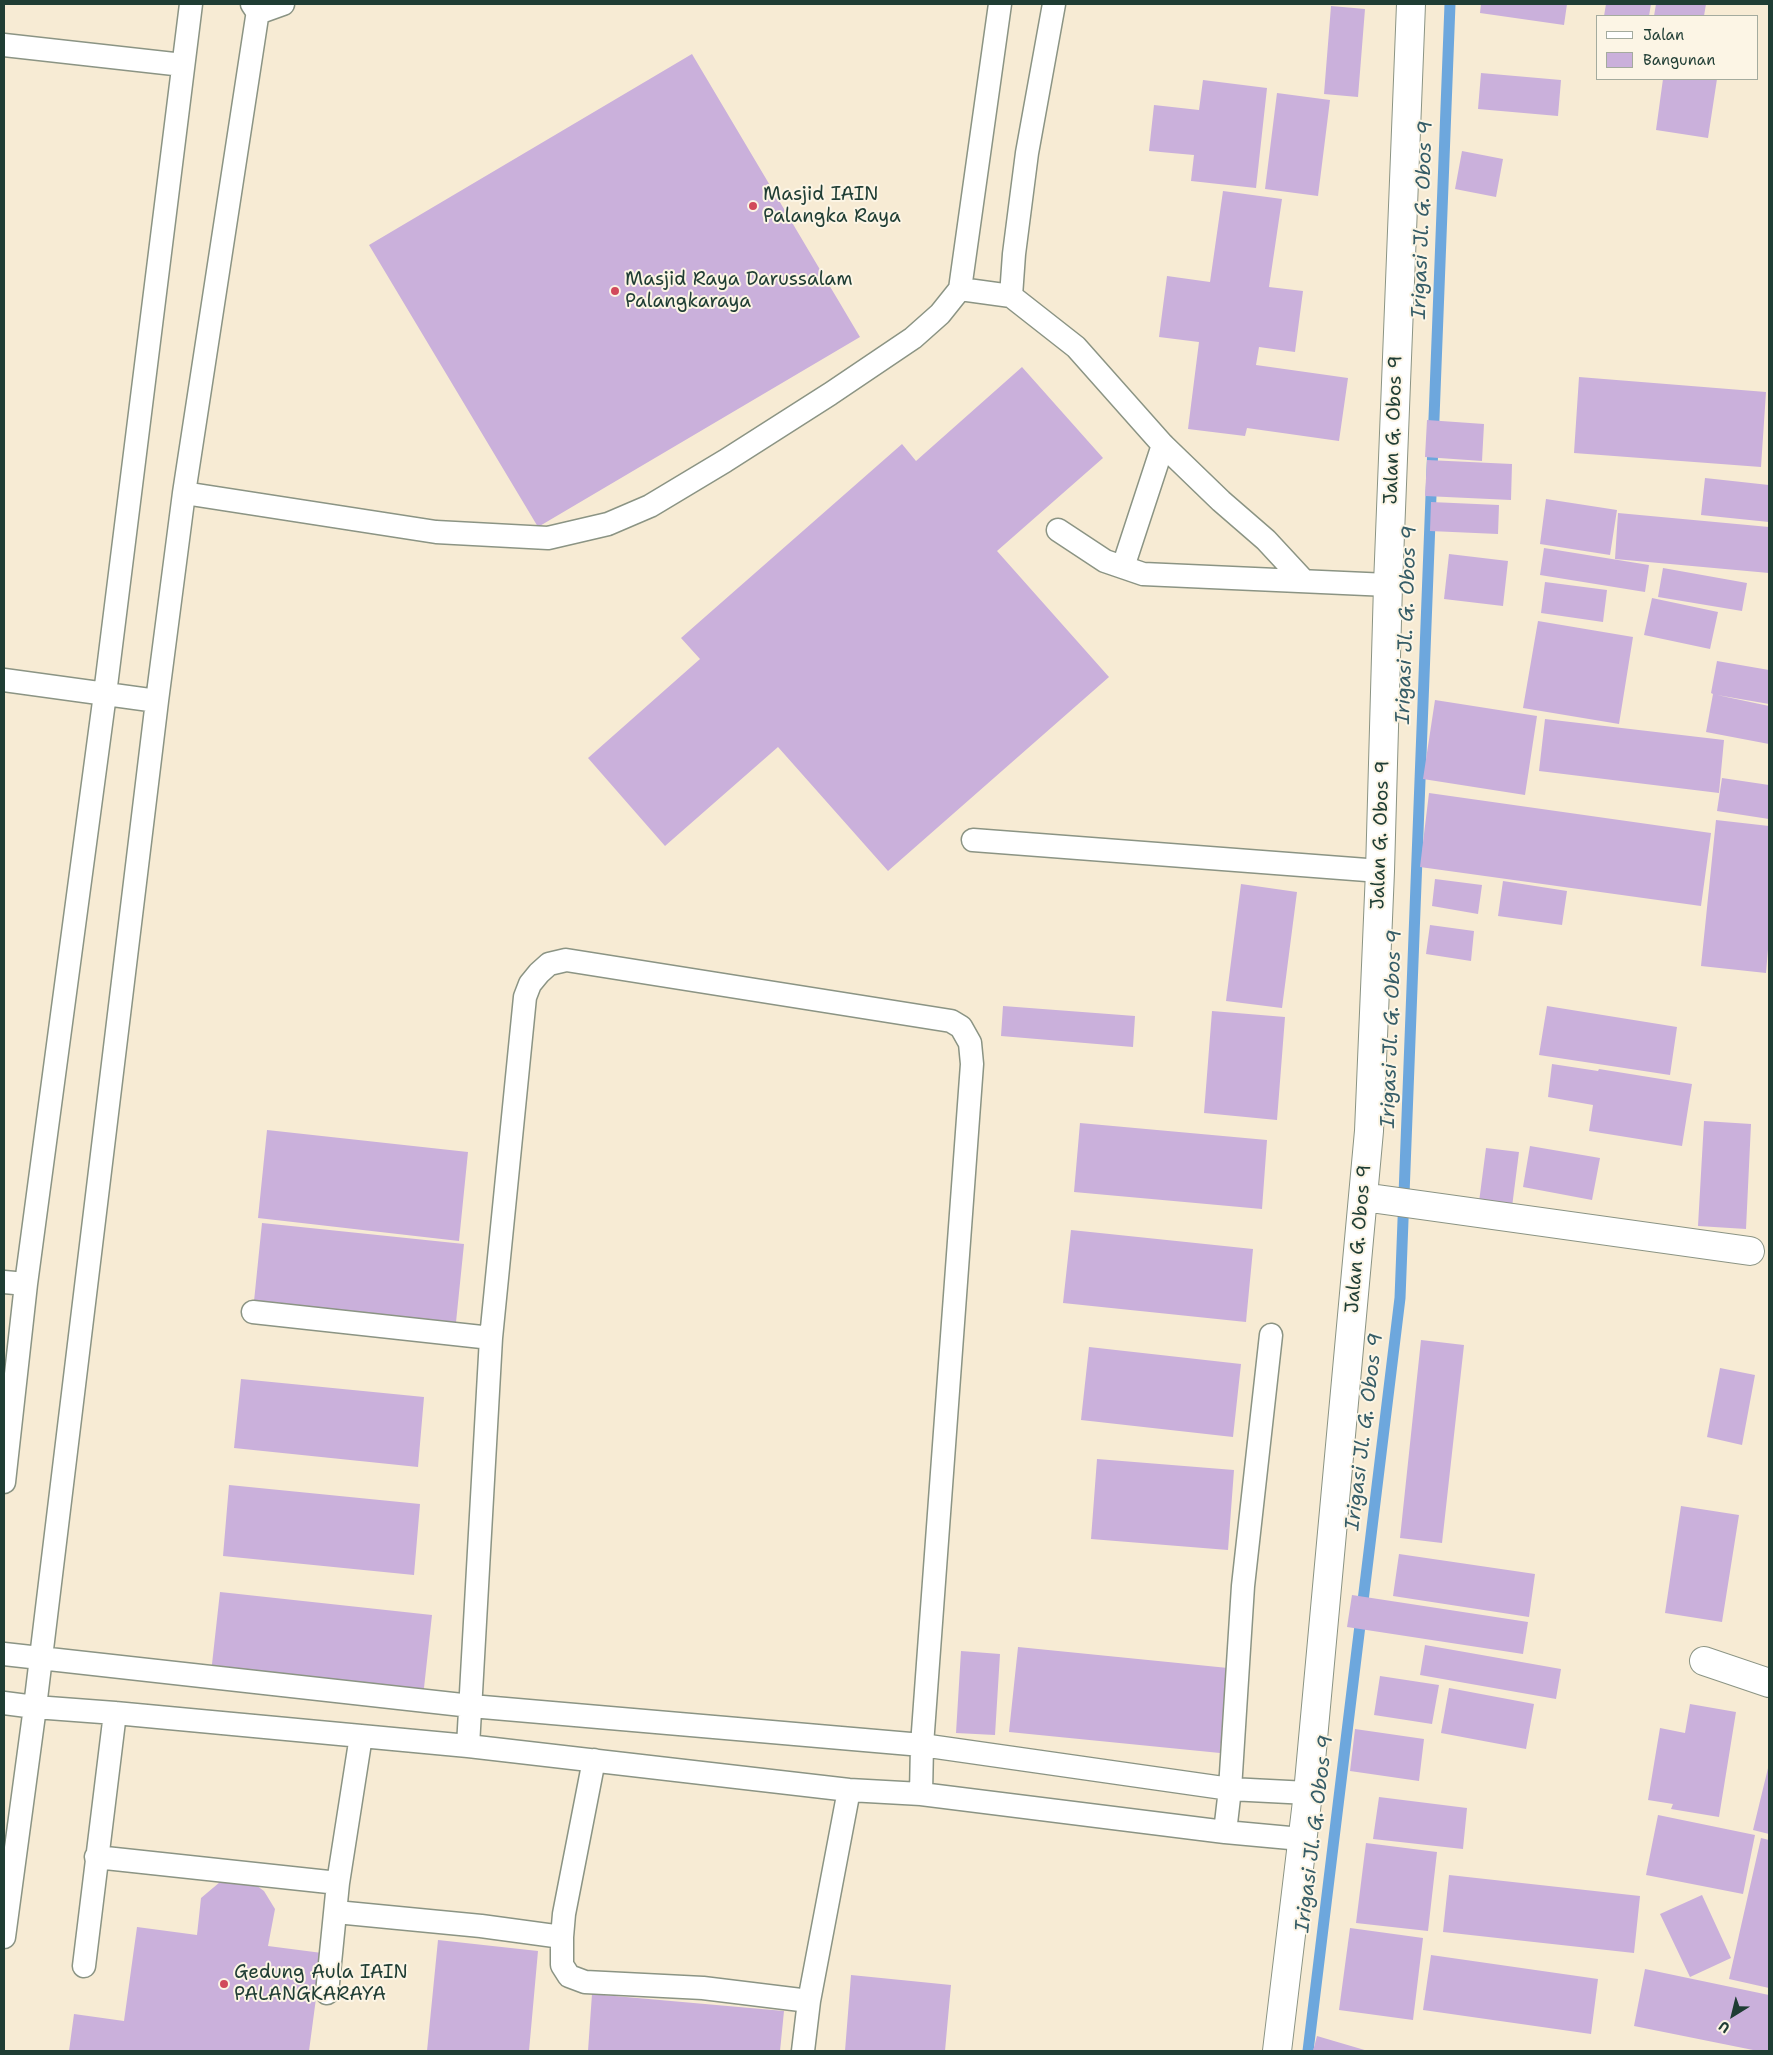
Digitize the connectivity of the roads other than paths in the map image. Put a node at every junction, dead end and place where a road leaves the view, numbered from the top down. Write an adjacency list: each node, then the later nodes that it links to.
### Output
1 (191, 4): 8 (lane)
2 (283, 4): 6 (lane)
3 (1000, 4): 9 (lane)
4 (1054, 4): 10 (lane)
5 (1411, 4): 16 (street, Jalan G. Obos 9)
6 (256, 7): 12 (lane)
7 (4, 45): 8 (lane)
8 (183, 65): 18 (lane)
9 (960, 289): 10 (lane); 12 (lane)
10 (1011, 296): 11 (lane)
11 (1163, 445): 14 (lane); 15 (lane)
12 (184, 493): 19 (lane)
13 (1058, 530): 14 (lane)
14 (1123, 567): 15 (lane)
15 (1304, 581): 16 (lane)
16 (1388, 585): 21 (street, Jalan G. Obos 9)
17 (4, 680): 18 (lane)
18 (105, 694): 19 (lane); 25 (lane)
19 (157, 701): 31 (lane)
20 (973, 840): 21 (lane)
21 (1380, 871): 22 (street, Jalan G. Obos 9)
22 (1362, 1197): 23 (street); 44 (street, Jalan G. Obos 9)
23 (1750, 1252)
24 (4, 1282): 25 (lane)
25 (26, 1284): 29 (lane)
26 (253, 1312): 28 (lane)
27 (1271, 1335): 42 (lane)
28 (491, 1338): 35 (lane); 39 (lane)
29 (4, 1482)
30 (4, 1654): 31 (lane)
31 (41, 1658): 35 (lane); 36 (lane)
32 (1704, 1661): 33 (street)
33 (1769, 1683)
34 (4, 1703): 36 (lane)
35 (471, 1706): 39 (lane); 40 (lane)
36 (35, 1707): 37 (lane); 51 (lane)
37 (115, 1713): 38 (lane); 48 (lane)
38 (361, 1736): 40 (lane); 49 (lane)
39 (922, 1744): 42 (lane); 45 (lane)
40 (468, 1746): 41 (lane)
41 (594, 1760): 43 (lane); 52 (lane)
42 (1230, 1789): 44 (lane); 46 (lane)
43 (849, 1790): 45 (lane); 55 (lane)
44 (1308, 1793): 47 (street, Jalan G. Obos 9)
45 (921, 1794): 46 (lane)
46 (1225, 1832): 47 (lane)
47 (1301, 1839): 57 (street, Jalan G. Obos 9)
48 (96, 1857): 49 (lane); 53 (lane)
49 (338, 1883): 50 (lane)
50 (336, 1912): 52 (lane); 54 (lane)
51 (4, 1937)
52 (562, 1937): 55 (lane)
53 (84, 1966)
54 (327, 1993)
55 (809, 2001): 56 (lane)
56 (803, 2051)
57 (1277, 2051)

